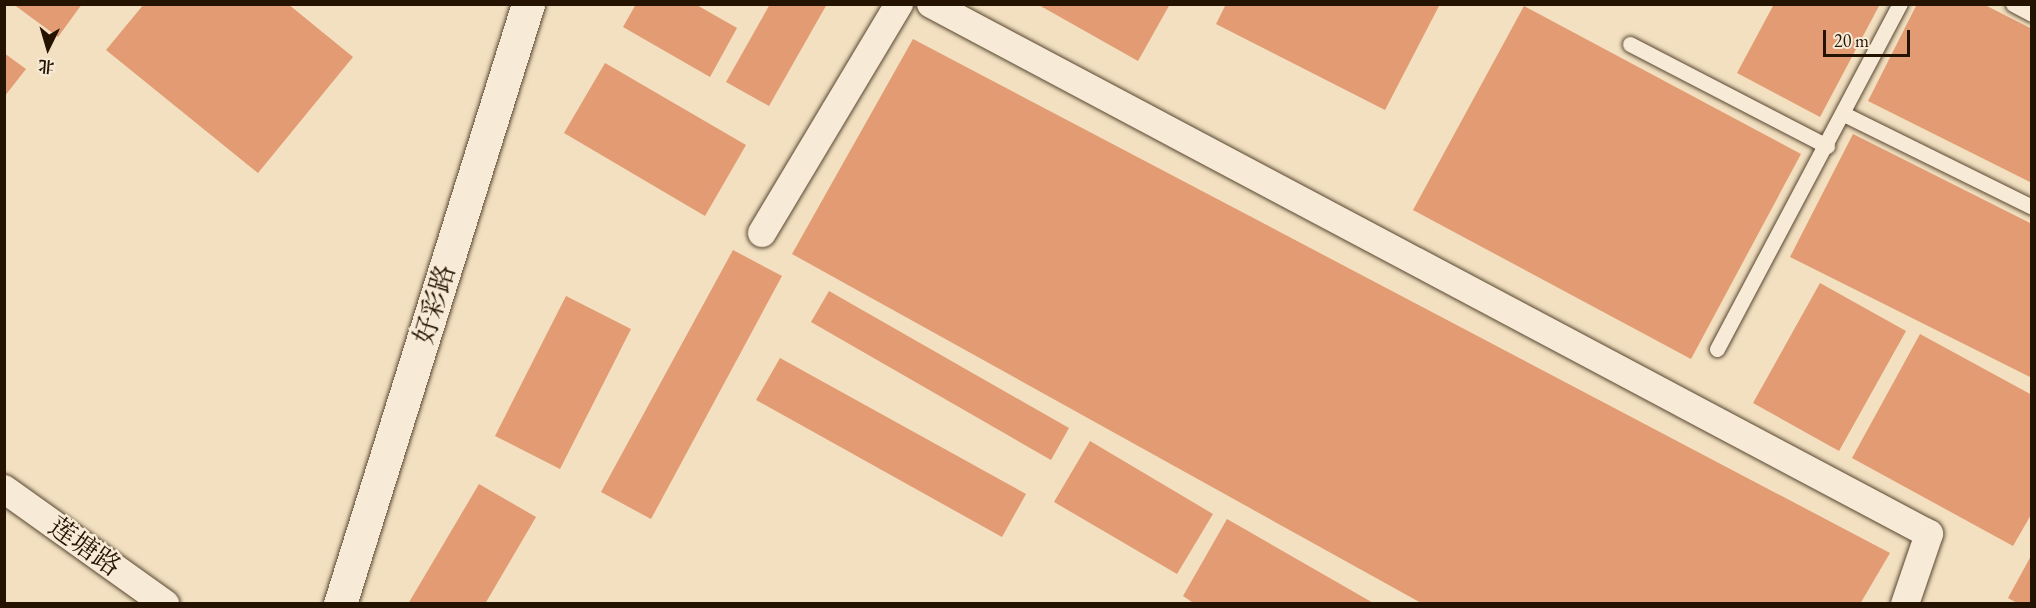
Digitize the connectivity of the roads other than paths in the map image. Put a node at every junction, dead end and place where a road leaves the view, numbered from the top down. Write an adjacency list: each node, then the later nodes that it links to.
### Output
1 (528, 4): 15 (street, 好彩路)
2 (899, 4): 11 (street)
3 (931, 4): 16 (street)
4 (1900, 4): 8 (lane)
5 (2013, 4): 6 (lane)
6 (2031, 14)
7 (1630, 44): 9 (lane)
8 (1844, 114): 9 (lane); 10 (lane)
9 (1827, 146): 12 (lane)
10 (2031, 207)
11 (762, 233)
12 (1717, 349)
13 (4, 489): 14 (street, 莲塘路)
14 (165, 603)
15 (340, 603)
16 (1905, 603)

